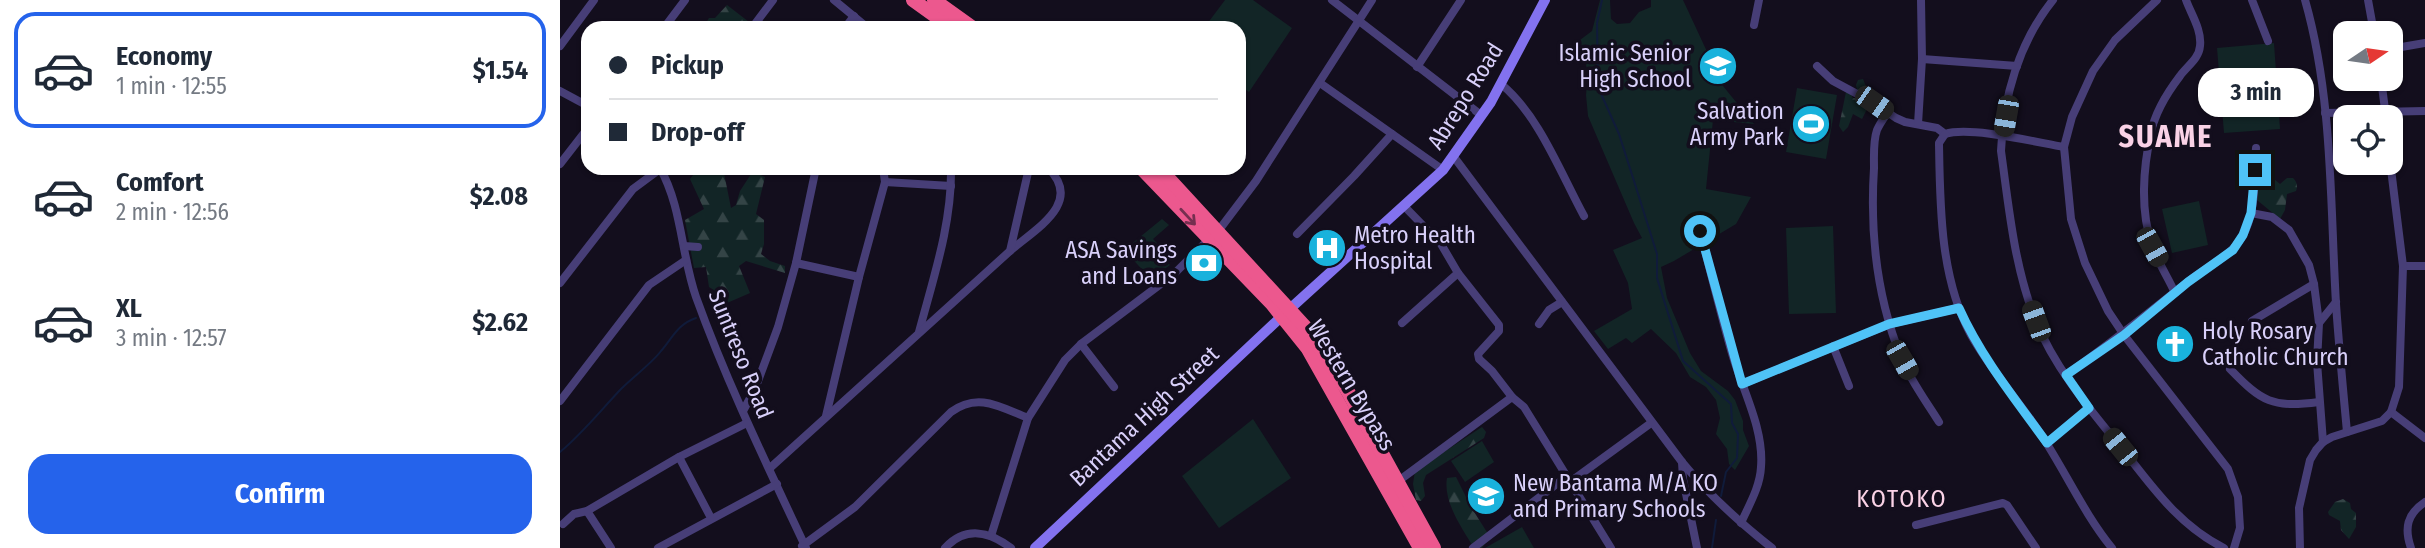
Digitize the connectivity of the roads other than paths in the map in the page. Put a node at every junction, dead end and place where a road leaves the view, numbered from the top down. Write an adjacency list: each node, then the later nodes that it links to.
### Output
1 (594, 0): 31 (street)
2 (685, 0): 20 (street)
3 (774, 0): 21 (street)
4 (834, 0): 19 (street)
5 (913, 0): 24 (highway)
6 (934, 0): 25 (highway)
7 (1332, 0): 26 (street)
8 (1372, 0): 26 (street)
9 (1461, 0): 36 (street)
10 (1545, 0): 38 (main road, Abrepo Road)
11 (1759, 0): 28 (street)
12 (1921, 0): 33 (street)
13 (2053, 0): 35 (street)
14 (2157, 0): 52 (street)
15 (2186, 0): 86 (street)
16 (2252, 0): 29 (street)
17 (2305, 0): 43 (street)
18 (2368, 0): 27 (street)
19 (854, 16): 22 (street); 23 (street)
20 (669, 21)
21 (758, 21)
22 (850, 21)
23 (860, 21)
24 (942, 21)
25 (963, 21)
26 (1358, 21): 36 (street); 37 (street)
27 (2372, 21)
28 (1754, 24)
29 (2268, 41)
30 (2425, 43): 32 (street)
31 (560, 46)
32 (2403, 47)
33 (1922, 59): 35 (street); 47 (street)
34 (1817, 66): 42 (street)
35 (2017, 66): 51 (street)
36 (1417, 67): 46 (street)
37 (1320, 83): 48 (street); 74 (street)
38 (1501, 84): 46 (main road, Abrepo Road); 71 (street)
39 (560, 91): 40 (street)
40 (581, 102)
41 (2425, 111): 45 (street)
42 (1888, 112): 47 (street); 95 (street)
43 (2325, 113): 44 (street); 88 (street)
44 (2333, 113)
45 (2403, 113)
46 (1481, 115): 54 (main road, Abrepo Road)
47 (1918, 124): 49 (street)
48 (1392, 134): 56 (street); 73 (street)
49 (1945, 134): 51 (street); 89 (street)
50 (581, 137): 55 (street)
51 (2002, 137): 52 (street); 101 (street)
52 (2064, 146): 97 (street)
53 (2256, 148): 70 (street)
54 (1454, 157): 56 (main road, Abrepo Road); 87 (street)
55 (560, 164)
56 (1443, 170): 69 (main road, Abrepo Road)
57 (652, 175): 84 (street)
58 (663, 175): 75 (street, Suntreso Road)
59 (815, 175): 79 (street)
60 (884, 175): 67 (street)
61 (951, 175): 68 (street)
62 (1026, 175): 77 (street)
63 (1056, 175): 77 (street)
64 (1149, 175): 74 (highway, Western Bypass, one-way to 74)
65 (1165, 175): 74 (highway, Western Bypass)
66 (2392, 175): 81 (street)
67 (885, 182): 68 (street); 83 (street)
68 (951, 186): 96 (street)
69 (1404, 206): 82 (street); 90 (main road, Abrepo Road)
70 (2251, 213): 85 (street); 86 (street)
71 (1584, 216)
72 (1700, 231): 102 (street)
73 (1297, 234)
74 (1214, 235): 90 (highway, Western Bypass); 98 (street)
75 (684, 246): 76 (street); 78 (street, Suntreso Road)
76 (698, 247)
77 (1010, 251): 96 (street)
78 (686, 260): 106 (street); 109 (street, Suntreso Road)
79 (796, 263): 83 (street); 109 (street)
80 (2425, 265): 81 (street)
81 (2403, 266): 110 (street)
82 (1458, 273): 92 (street); 105 (street)
83 (859, 277): 111 (street)
84 (560, 283)
85 (2314, 284): 91 (street); 93 (street)
86 (2175, 293): 97 (street)
87 (1562, 302): 94 (street); 115 (street)
88 (2336, 302): 93 (street); 116 (street)
89 (1959, 308): 95 (street); 119 (street)
90 (1286, 312): 124 (highway, Western Bypass); 139 (main road, Bantama High Street); 140 (highway, Western Bypass)
91 (2252, 321)
92 (1402, 323)
93 (2319, 323): 107 (street)
94 (1539, 324)
95 (1889, 324): 99 (street); 113 (street)
96 (919, 332): 111 (street)
97 (2124, 335): 101 (street); 148 (street)
98 (1081, 344): 104 (street); 112 (street)
99 (1833, 346): 102 (street); 103 (street)
100 (2230, 369): 107 (street)
101 (2066, 375): 108 (street)
102 (1742, 384): 129 (street)
103 (1849, 386)
104 (1114, 387)
105 (1512, 397): 123 (street); 124 (street)
106 (560, 401)
107 (2319, 401): 118 (street)
108 (2089, 408): 119 (street); 147 (street)
109 (743, 411): 114 (street, Suntreso Road)
110 (2390, 412): 116 (street); 117 (street)
111 (826, 416): 122 (street)
112 (1028, 418): 132 (street); 133 (street)
113 (1939, 422)
114 (747, 423): 120 (street); 122 (street, Suntreso Road)
115 (1651, 423): 121 (street); 123 (street)
116 (2347, 432): 118 (street)
117 (2425, 438)
118 (2323, 442): 149 (street)
119 (2047, 443): 134 (street)
120 (679, 457): 127 (street); 128 (street)
121 (1682, 462): 129 (street); 144 (street)
122 (770, 468): 125 (street, Suntreso Road)
123 (1569, 479): 142 (street); 143 (street)
124 (1397, 482): 141 (highway, Western Bypass)
125 (777, 484): 128 (street); 133 (street, Suntreso Road)
126 (2425, 502): 150 (street)
127 (587, 511): 130 (street); 135 (street)
128 (711, 518): 136 (street)
129 (1741, 523): 145 (street)
130 (563, 524)
131 (1916, 525): 146 (street)
132 (991, 536): 137 (street); 138 (street)
133 (803, 547)
134 (2109, 547)
135 (611, 548)
136 (657, 548)
137 (945, 548)
138 (1011, 548)
139 (1035, 548)
140 (1420, 548)
141 (1434, 548)
142 (1473, 548)
143 (1611, 548)
144 (1697, 548)
145 (1772, 548)
146 (2036, 548)
147 (2224, 548)
148 (2234, 548)
149 (2300, 548)
150 (2411, 548)

